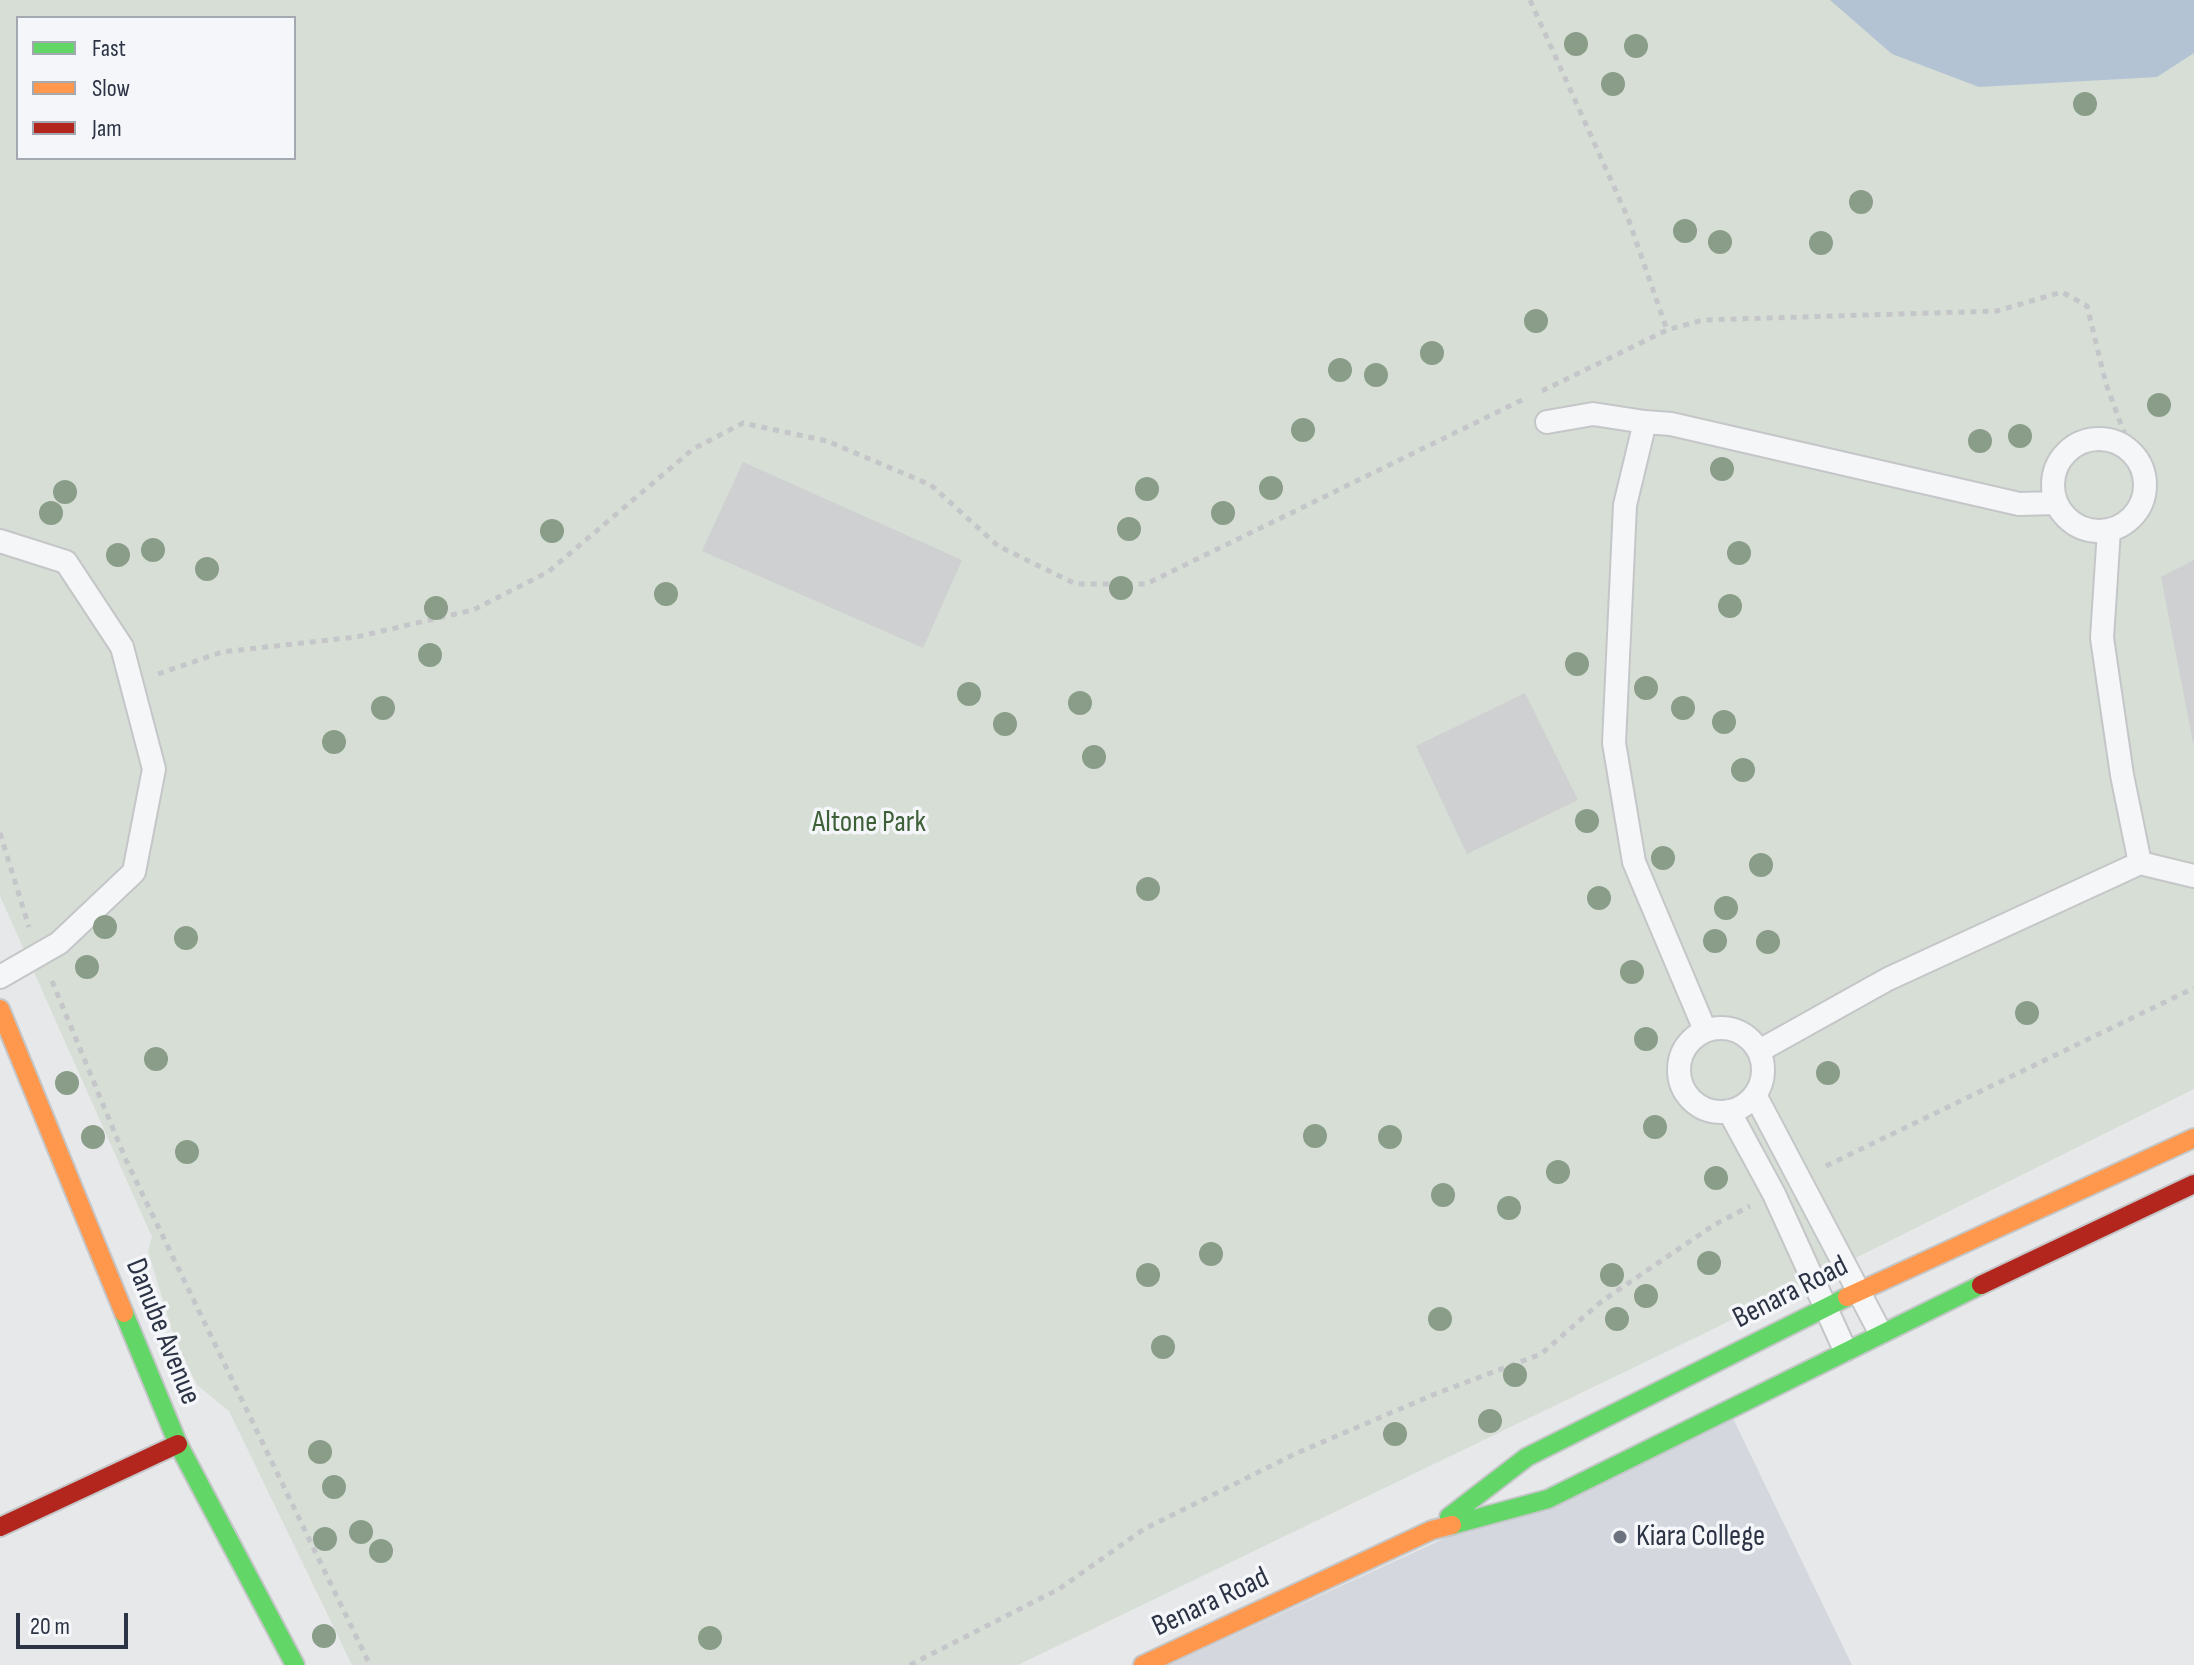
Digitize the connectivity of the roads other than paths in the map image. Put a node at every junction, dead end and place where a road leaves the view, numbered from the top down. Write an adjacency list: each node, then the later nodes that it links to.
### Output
1 (1547, 422): 2 (lane)
2 (1645, 422): 3 (lane); 10 (lane)
3 (2056, 503): 4 (lane); 4 (lane)
4 (2109, 530): 6 (lane)
5 (0, 541): 8 (lane)
6 (2140, 863): 7 (lane); 11 (lane)
7 (2194, 876)
8 (0, 977)
9 (0, 1009): 20 (main road, Danube Avenue)
10 (1705, 1030): 11 (lane); 13 (lane)
11 (1759, 1051): 12 (lane)
12 (1755, 1095): 13 (lane); 16 (lane)
13 (1729, 1111): 17 (lane)
14 (2194, 1138): 16 (main road, Benara Road)
15 (2194, 1184): 18 (main road, Benara Road)
16 (1860, 1290): 17 (main road, Benara Road); 18 (lane)
17 (1824, 1308): 19 (lane); 22 (main road, Benara Road)
18 (1880, 1332): 19 (main road, Benara Road)
19 (1845, 1350): 22 (main road, Benara Road)
20 (178, 1444): 21 (main road); 23 (main road, Danube Avenue)
21 (0, 1527)
22 (1432, 1530): 24 (main road, Benara Road)
23 (295, 1665)
24 (1143, 1665)

